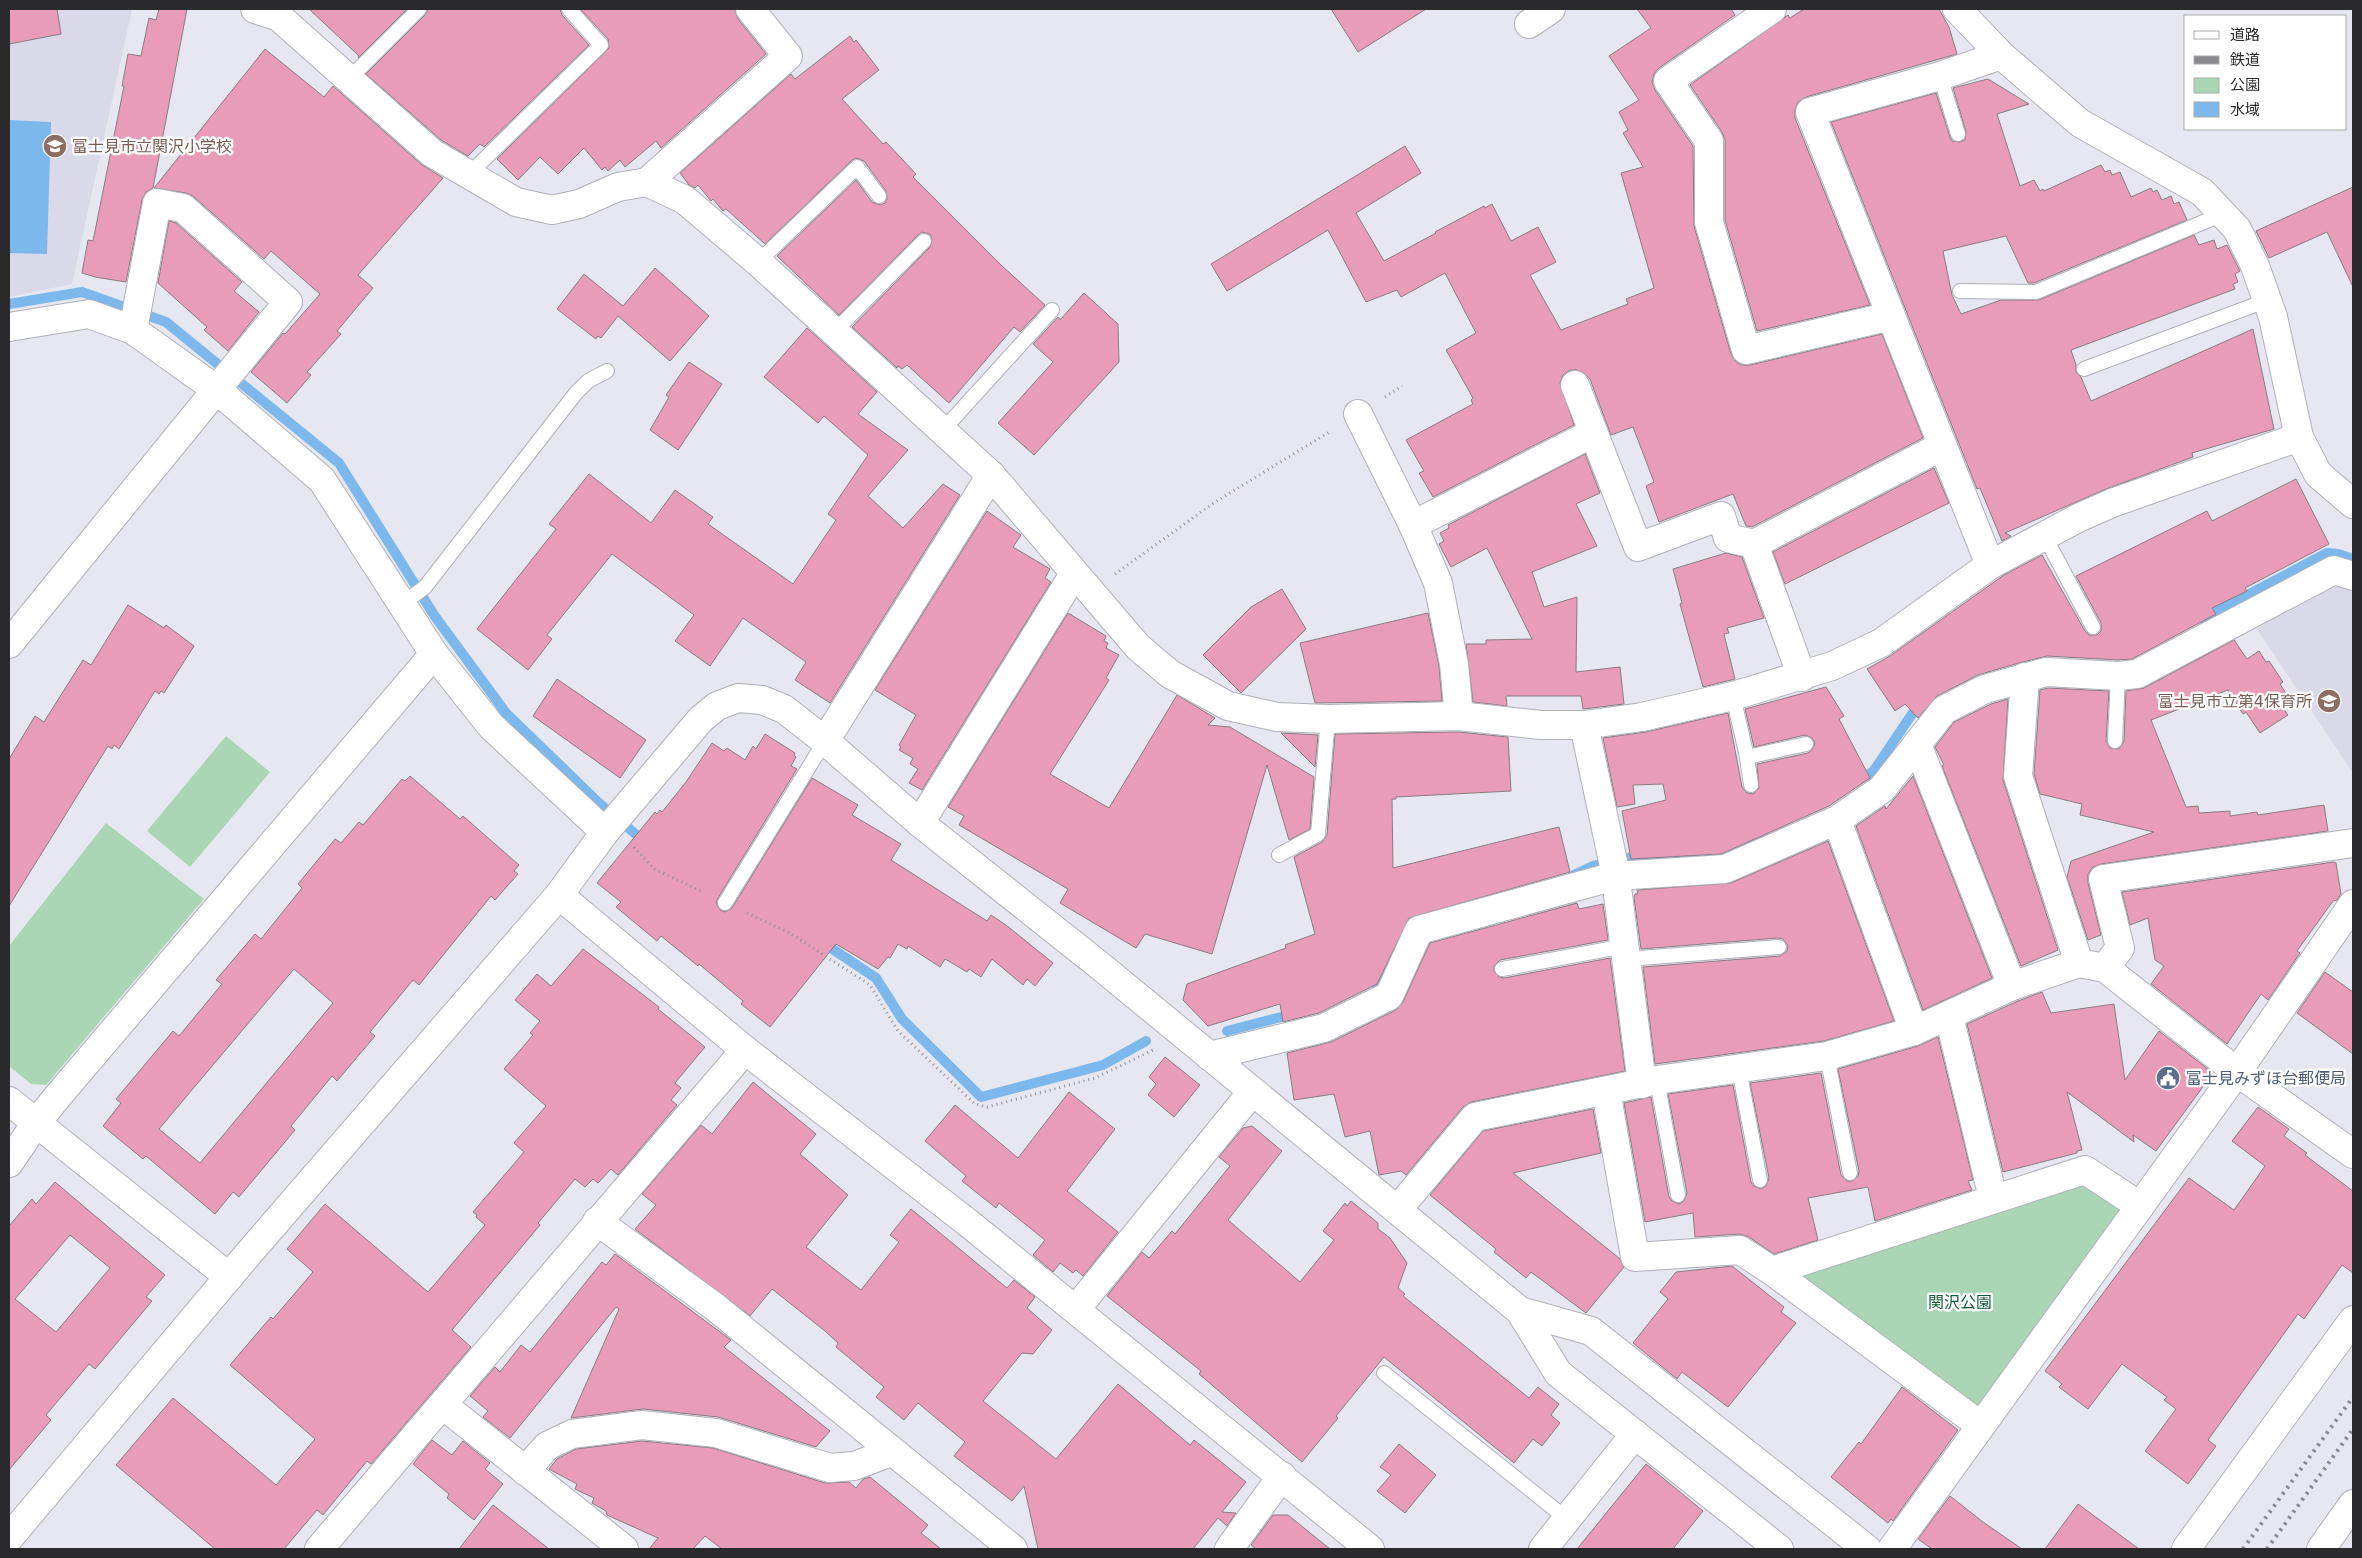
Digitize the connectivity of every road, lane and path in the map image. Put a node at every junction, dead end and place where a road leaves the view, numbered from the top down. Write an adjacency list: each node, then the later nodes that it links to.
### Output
1 (255, 9): 11 (street)
2 (418, 9): 11 (lane)
3 (569, 9): 13 (lane)
4 (750, 9): 14 (street)
5 (1551, 9): 8 (street)
6 (1772, 9): 22 (street)
7 (1957, 9): 9 (street)
8 (1529, 24)
9 (2001, 55): 10 (street); 16 (street)
10 (1940, 76): 12 (lane); 22 (street)
11 (348, 80): 13 (street)
12 (1958, 134)
13 (468, 175): 14 (street)
14 (647, 182): 18 (street)
15 (879, 196): 18 (lane)
16 (2223, 214): 19 (lane); 20 (street)
17 (924, 242): 25 (lane)
18 (758, 262): 25 (street)
19 (1960, 291)
20 (2268, 300): 26 (lane); 34 (street)
21 (1052, 310): 32 (lane)
22 (1891, 316): 35 (street)
23 (9, 327): 24 (street)
24 (133, 328): 28 (street); 28 (street)
25 (834, 332): 32 (street)
26 (2084, 369)
27 (607, 371): 44 (lane)
28 (225, 380): 44 (street); 46 (street)
29 (1575, 385): 33 (street)
30 (1402, 386): 31 (path)
31 (1358, 414): 38 (street); 43 (path)
32 (943, 430): 36 (street)
33 (1593, 433): 38 (street); 40 (street)
34 (2299, 437): 37 (street); 39 (street)
35 (1942, 446): 40 (street); 41 (street)
36 (991, 475): 43 (street); 55 (street)
37 (2353, 504)
38 (1413, 525): 52 (street)
39 (2044, 534): 41 (street); 45 (lane)
40 (1754, 544): 49 (street)
41 (1990, 565): 49 (street)
42 (2353, 576): 48 (street)
43 (1082, 583): 53 (street); 63 (street)
44 (406, 601): 47 (street)
45 (2092, 627)
46 (9, 644)
47 (434, 654): 62 (street); 88 (street)
48 (2118, 676): 50 (street); 56 (lane)
49 (1802, 677): 51 (street)
50 (2024, 677): 58 (street); 72 (street)
51 (1732, 696): 54 (street); 59 (lane)
52 (1459, 716): 53 (street); 54 (street)
53 (1328, 719): 65 (lane)
54 (1584, 725): 66 (street)
55 (825, 741): 62 (street); 63 (street); 68 (lane)
56 (2115, 741)
57 (1806, 744): 59 (lane)
58 (1918, 744): 61 (street); 75 (street)
59 (1747, 757): 60 (lane)
60 (1751, 785)
61 (1837, 820): 66 (street); 77 (street)
62 (614, 822): 67 (street); 68 (path)
63 (920, 824): 80 (street)
64 (2353, 843): 73 (street)
65 (1279, 855)
66 (1614, 867): 71 (street); 80 (street)
67 (559, 895): 79 (street); 99 (street)
68 (727, 900): 78 (path)
69 (2353, 904): 83 (street)
70 (1779, 947): 71 (lane)
71 (1626, 952): 74 (lane); 84 (street)
72 (2079, 963): 73 (street); 75 (street)
73 (2105, 968): 83 (street)
74 (1502, 969)
75 (2012, 986): 76 (street)
76 (1949, 1016): 77 (street); 94 (street)
77 (1914, 1031): 81 (street)
78 (1156, 1048)
79 (745, 1050): 97 (street); 100 (street)
80 (1209, 1056): 86 (street)
81 (1827, 1056): 82 (street); 91 (lane)
82 (1739, 1069): 84 (street); 92 (lane)
83 (2238, 1072): 89 (street); 95 (street)
84 (1649, 1082): 85 (street); 93 (lane)
85 (1606, 1091): 96 (street); 98 (street)
86 (1252, 1092): 96 (street); 100 (street)
87 (9, 1101): 88 (street)
88 (36, 1122): 90 (street); 99 (street)
89 (2353, 1154)
90 (9, 1163)
91 (1850, 1173)
92 (1760, 1180)
93 (1678, 1195)
94 (1993, 1198): 95 (street); 98 (street)
95 (2140, 1206): 105 (street)
96 (1398, 1209): 101 (street)
97 (597, 1221): 104 (street); 107 (street)
98 (1772, 1271): 105 (street)
99 (229, 1278): 112 (street)
100 (1076, 1309): 109 (street)
101 (1520, 1311): 106 (street); 120 (street)
102 (2353, 1320): 122 (street)
103 (1384, 1372): 111 (lane)
104 (442, 1405): 108 (street); 113 (street)
105 (1980, 1425): 121 (street)
106 (1635, 1434): 111 (street); 119 (street)
107 (891, 1452): 108 (street); 115 (street)
108 (525, 1471): 114 (street)
109 (1282, 1476): 116 (street); 117 (street)
110 (2353, 1504): 123 (street)
111 (1567, 1519): 118 (street)
112 (9, 1538)
113 (319, 1549)
114 (624, 1549)
115 (1013, 1549)
116 (1228, 1549)
117 (1370, 1549)
118 (1543, 1549)
119 (1779, 1549)
120 (1867, 1549)
121 (1892, 1549)
122 (2186, 1549)
123 (2321, 1549)

